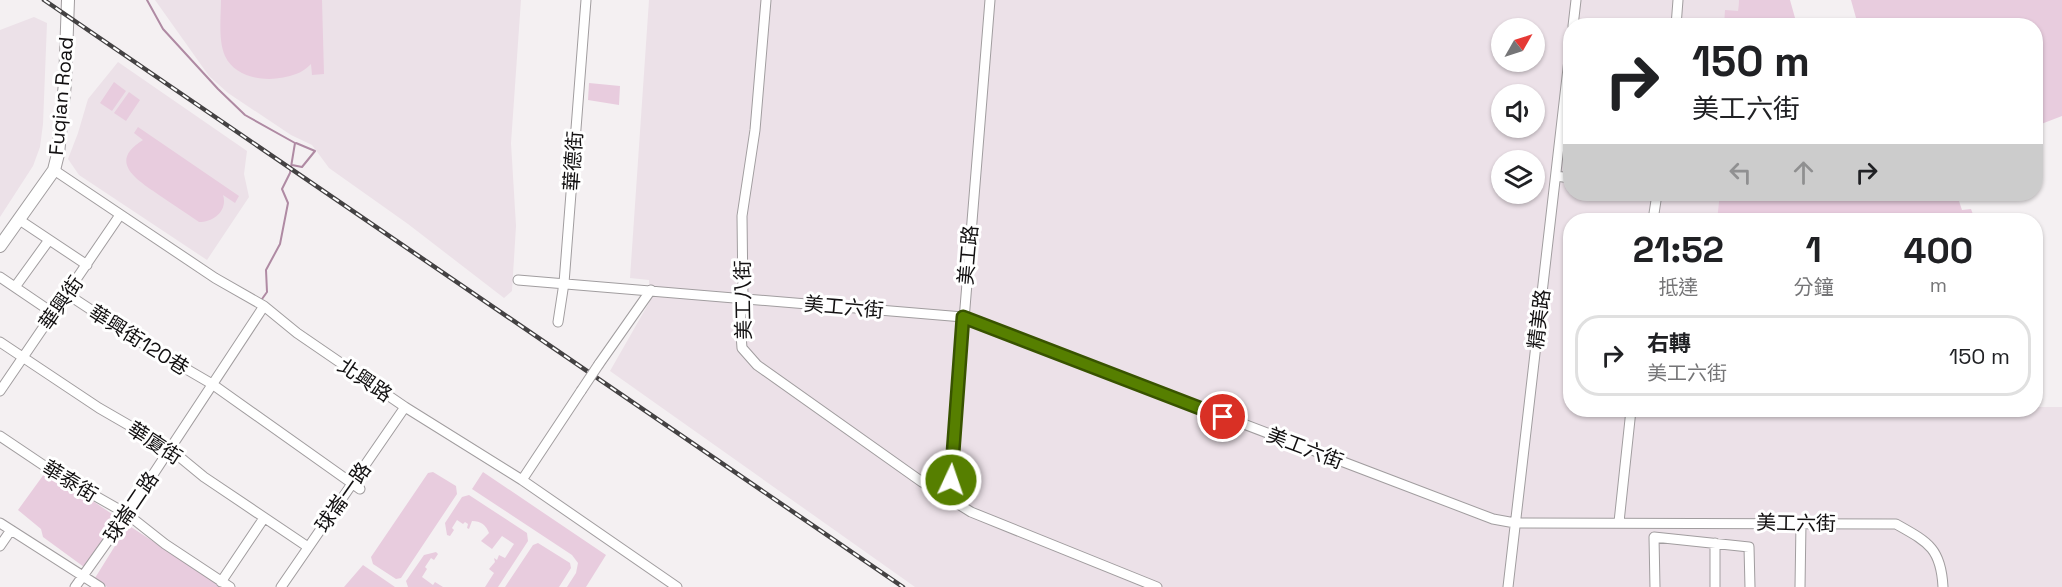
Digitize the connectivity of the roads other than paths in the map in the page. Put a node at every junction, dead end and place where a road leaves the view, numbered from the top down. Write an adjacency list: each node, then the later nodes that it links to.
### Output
1 (68, 0): 10 (main road, Fuqian Road)
2 (586, 0): 20 (street, 華德街)
3 (766, 0): 24 (street, 美工八街)
4 (990, 0): 27 (street, 美工路)
5 (1576, 0): 7 (street)
6 (1678, 0): 8 (street)
7 (1575, 18)
8 (1677, 18)
9 (1563, 114): 11 (street, 精美路)
10 (54, 170): 13 (street, 北興路); 14 (main road, Fuqian Road)
11 (1556, 176): 12 (street); 42 (street, 精美路)
12 (1563, 177)
13 (120, 215): 17 (street, 華興街); 25 (street, 北興路)
14 (18, 219): 15 (street); 16 (main road, Fuqian Road)
15 (49, 240): 17 (street); 21 (street)
16 (0, 246)
17 (87, 264): 23 (street, 華興街)
18 (0, 277): 21 (street)
19 (518, 280): 20 (street, 美工六街)
20 (564, 283): 22 (street, 美工六街); 28 (street, 華德街)
21 (15, 287): 26 (street)
22 (651, 290): 24 (street, 美工六街); 37 (street, bridge)
23 (67, 294): 26 (street, 華興街); 31 (street, 華興街120巷)
24 (743, 298): 27 (street, 美工六街); 39 (street, 美工八街)
25 (264, 306): 31 (street, 球崙二路); 33 (street, 北興路)
26 (53, 313): 30 (street, 華興街)
27 (963, 317): 39 (street, 美工路); 42 (street, 美工六街)
28 (558, 322)
29 (0, 342): 30 (street, 華廈街)
30 (24, 357): 32 (street, 華興街); 36 (street, 華廈街)
31 (212, 384): 36 (street, 球崙二路); 38 (street, 華興街120巷)
32 (0, 391)
33 (405, 407): 37 (street, 北興路); 38 (street, 球崙一路)
34 (1630, 417): 43 (street)
35 (0, 436): 40 (street, 華泰街)
36 (170, 449): 40 (street, 球崙二路); 41 (street, 華廈街)
37 (522, 480): 55 (street, 北興路)
38 (357, 486): 49 (street, 球崙一路)
39 (947, 497): 56 (street)
40 (127, 514): 50 (street, 球崙二路); 51 (street, 華泰街)
41 (264, 518): 49 (street, 華廈街); 51 (street)
42 (1515, 522): 43 (street, 美工六街); 57 (street, 精美路)
43 (1619, 522): 45 (street, 美工六街)
44 (0, 523): 46 (street)
45 (1801, 523): 61 (street); 62 (street, 美工六街)
46 (11, 530): 48 (street); 50 (street)
47 (1715, 543): 58 (street); 59 (street); 60 (street)
48 (0, 546)
49 (308, 547): 54 (street, 球崙一路)
50 (83, 576): 52 (street, 球崙二路); 53 (street)
51 (226, 584)
52 (75, 587)
53 (100, 587)
54 (281, 587)
55 (677, 587)
56 (1157, 587)
57 (1508, 587)
58 (1655, 587)
59 (1715, 587)
60 (1750, 587)
61 (1800, 587)
62 (1943, 587)

